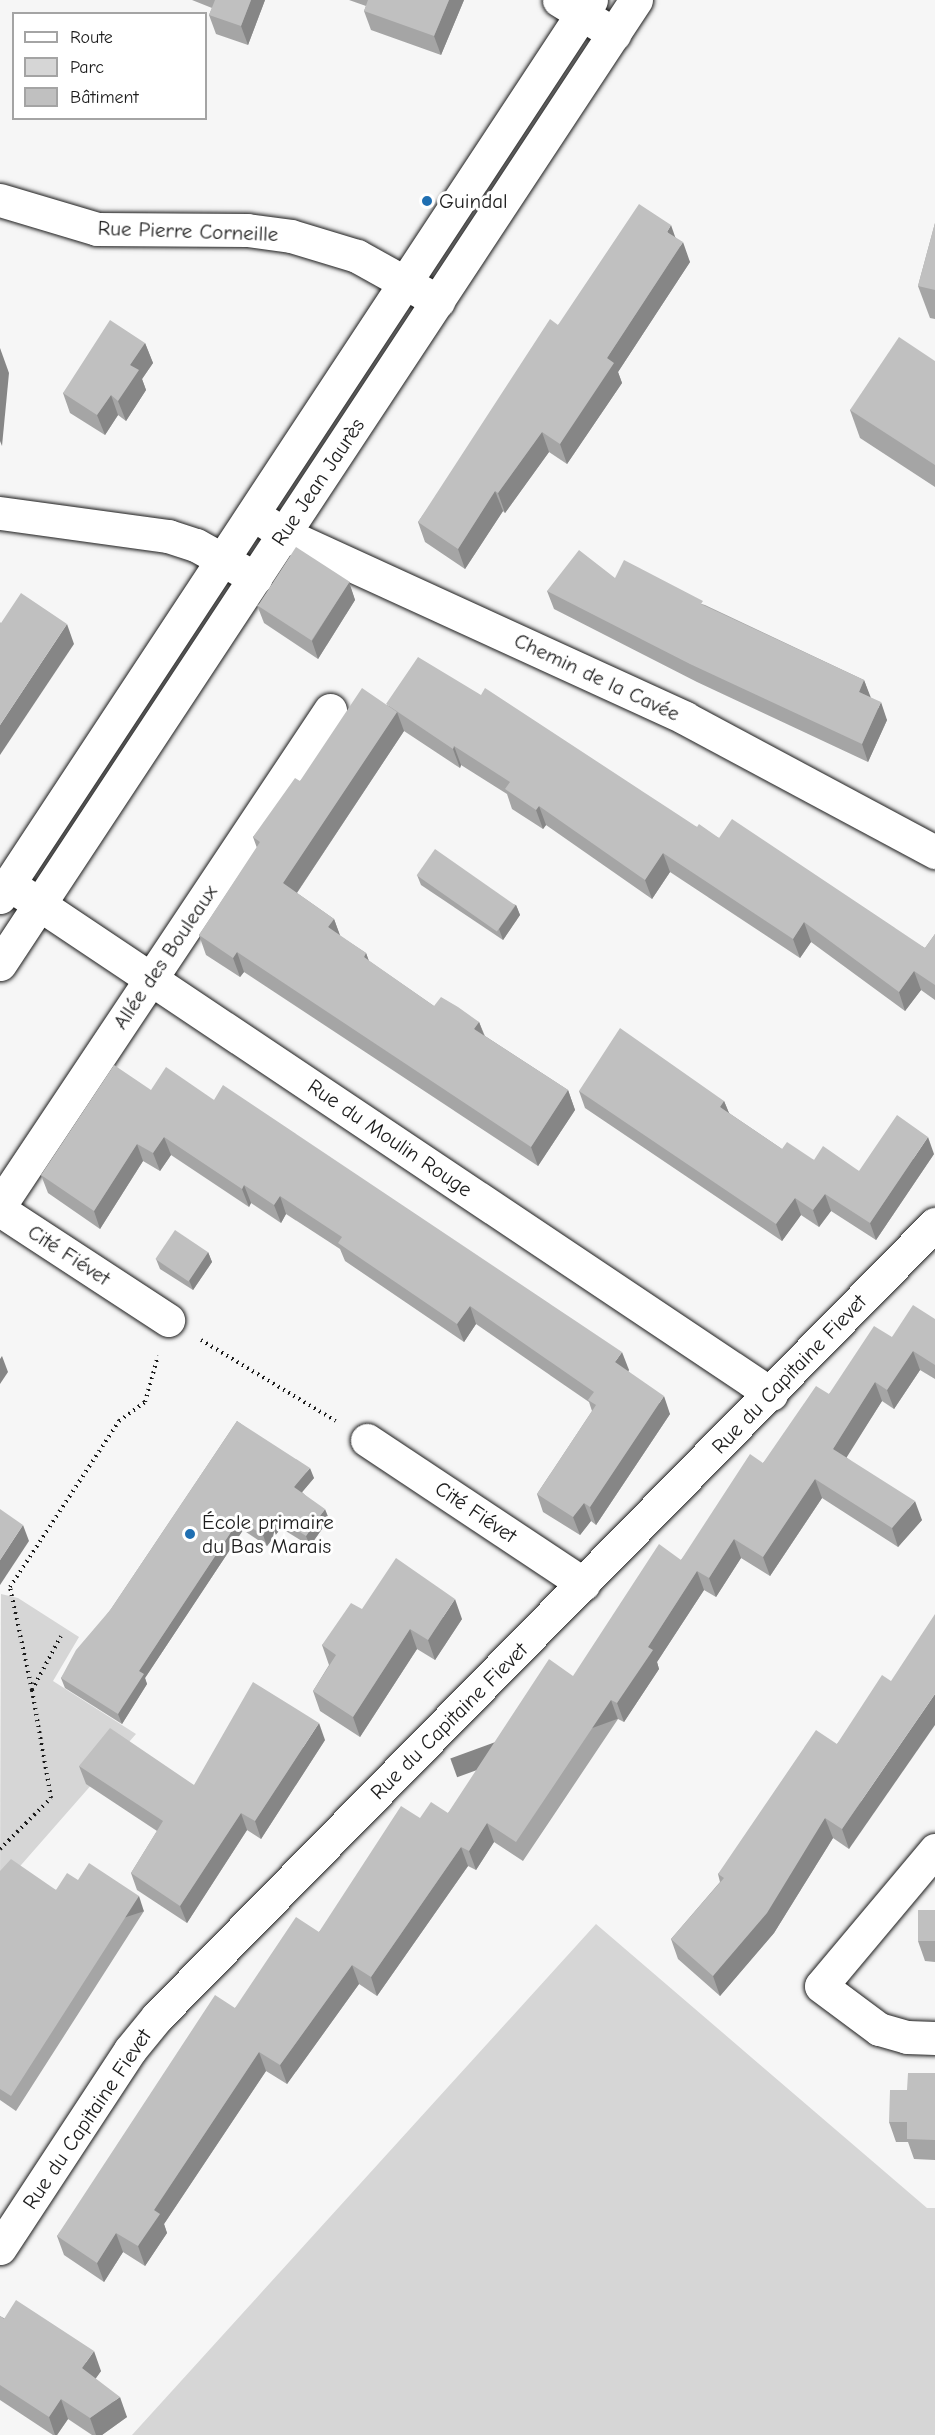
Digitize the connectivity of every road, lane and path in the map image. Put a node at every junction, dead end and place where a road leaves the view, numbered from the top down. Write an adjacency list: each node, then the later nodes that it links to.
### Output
1 (636, 0): 3 (street, Rue Jean Jaurès)
2 (577, 4): 3 (street); 5 (street, Rue Jean Jaurès)
3 (614, 34): 6 (street, Rue Jean Jaurès)
4 (0, 200): 5 (street, Rue Pierre Corneille)
5 (406, 281): 6 (street, Rue Pierre Corneille); 8 (street, Rue Jean Jaurès)
6 (438, 301): 9 (street, Rue Jean Jaurès)
7 (0, 513): 10 (street)
8 (253, 514): 9 (street, Chemin de la Cavée); 10 (street, Rue Jean Jaurès)
9 (284, 534): 11 (street, Rue Jean Jaurès); 13 (street, Chemin de la Cavée)
10 (223, 560): 11 (street); 14 (street, Rue Jean Jaurès)
11 (255, 578): 15 (street, Rue Jean Jaurès)
12 (330, 710): 17 (street, Allée des Bouleaux)
13 (935, 852)
14 (4, 890): 15 (street, Rue du Moulin Rouge)
15 (40, 904): 16 (street, Rue Jean Jaurès); 17 (street, Rue du Moulin Rouge)
16 (0, 964)
17 (151, 978): 18 (street, Allée des Bouleaux); 22 (street, Rue du Moulin Rouge)
18 (0, 1205)
19 (0, 1210): 21 (street, Cité Fiévet)
20 (935, 1224): 22 (street, Rue du Capitaine Fievet)
21 (168, 1320): 23 (path); 26 (path)
22 (771, 1394): 24 (street, Rue du Capitaine Fievet)
23 (367, 1440): 24 (street, Cité Fiévet)
24 (584, 1584): 30 (street, Rue du Capitaine Fievet)
25 (61, 1636): 26 (path)
26 (32, 1690): 27 (path)
27 (0, 1849)
28 (935, 1850): 29 (street)
29 (935, 2038)
30 (0, 2248)

